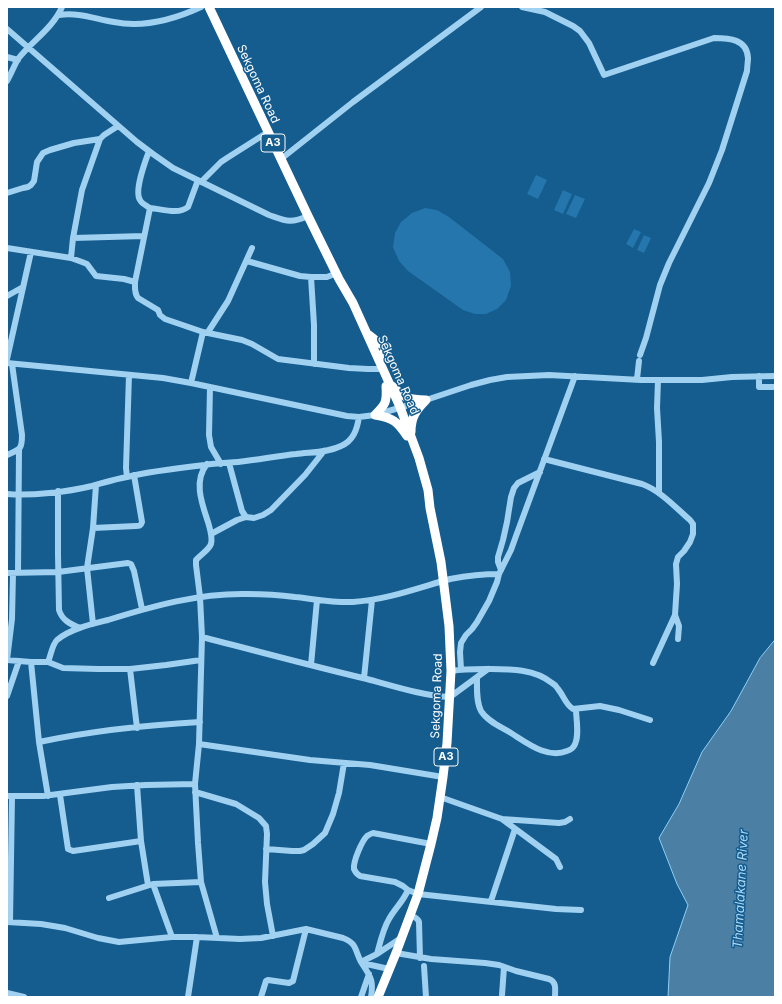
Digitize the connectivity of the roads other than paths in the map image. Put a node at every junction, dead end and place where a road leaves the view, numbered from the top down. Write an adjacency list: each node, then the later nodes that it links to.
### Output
1 (62, 7): 6 (street)
2 (201, 7): 6 (street)
3 (209, 7): 13 (highway, Sekgoma Road / A3)
4 (481, 7): 16 (street)
5 (522, 7): 42 (street)
6 (59, 15): 8 (street)
7 (7, 29): 8 (street)
8 (29, 48): 10 (street); 12 (street)
9 (7, 58): 10 (street)
10 (18, 60): 11 (street)
11 (7, 82)
12 (118, 126): 14 (street); 15 (street)
13 (268, 132): 16 (highway, Sekgoma Road / A3); 17 (street)
14 (100, 139): 18 (street); 22 (street)
15 (149, 151): 17 (street); 19 (street)
16 (281, 159): 20 (highway, Sekgoma Road / A3)
17 (199, 181): 19 (street); 20 (street)
18 (7, 193)
19 (150, 208): 21 (street)
20 (308, 216): 28 (highway, Sekgoma Road / A3)
21 (144, 236): 22 (street); 30 (street)
22 (73, 238): 26 (street)
23 (7, 248): 25 (street)
24 (252, 248): 27 (street)
25 (31, 252): 26 (street); 31 (street)
26 (71, 258): 30 (street)
27 (246, 261): 29 (street); 33 (street)
28 (338, 276): 29 (street); 37 (highway, Sekgoma Road / A3); 37 (highway, Sekgoma Road / A3)
29 (311, 277): 36 (street)
30 (135, 282): 33 (street)
31 (24, 287): 32 (street); 34 (street)
32 (7, 296)
33 (205, 332): 36 (street); 44 (street)
34 (7, 359)
35 (9, 364): 38 (street); 53 (street)
36 (314, 364): 37 (street)
37 (379, 365): 45 (highway, Sekgoma Road / A3)
38 (129, 375): 44 (street); 62 (street)
39 (575, 376): 42 (street); 48 (street); 56 (street)
40 (759, 376): 41 (street); 43 (street); 47 (street)
41 (775, 376)
42 (637, 380): 43 (street)
43 (658, 380): 65 (street)
44 (191, 383): 46 (street)
45 (388, 385): 48 (highway); 49 (highway, Sekgoma Road / A3); 50 (highway)
46 (210, 387): 51 (street); 59 (street)
47 (775, 387)
48 (426, 400): 49 (street); 52 (highway)
49 (398, 408): 50 (street); 52 (highway, Sekgoma Road / A3)
50 (375, 415): 51 (street); 52 (highway)
51 (359, 417): 54 (street)
52 (409, 436): 75 (highway, Sekgoma Road / A3)
53 (19, 450): 55 (street); 67 (street)
54 (324, 451): 57 (street); 68 (street)
55 (7, 455)
56 (544, 459): 60 (street); 65 (street)
57 (229, 463): 59 (street); 68 (street)
58 (207, 464): 59 (street); 61 (street); 70 (street)
59 (221, 464)
60 (540, 472): 73 (street); 73 (street)
61 (134, 475): 62 (street); 69 (street)
62 (127, 476): 63 (street)
63 (96, 485): 64 (street); 69 (street)
64 (58, 491): 67 (street); 72 (street)
65 (659, 492): 80 (street)
66 (7, 494): 67 (street)
67 (19, 495): 74 (street)
68 (246, 517): 70 (street)
69 (92, 528): 71 (street)
70 (211, 534): 76 (street)
71 (87, 568): 72 (street); 79 (street); 81 (street)
72 (58, 572): 74 (street); 82 (street)
73 (500, 572): 75 (street); 94 (street)
74 (13, 573): 85 (street)
75 (444, 581): 78 (street); 94 (highway, Sekgoma Road / A3)
76 (200, 596): 77 (street); 79 (street); 83 (street)
77 (317, 600): 78 (street); 91 (street)
78 (372, 600): 96 (street)
79 (142, 609): 81 (street)
80 (675, 616): 84 (street); 90 (street)
81 (93, 624): 82 (street)
82 (80, 628): 89 (street)
83 (202, 637): 86 (street); 91 (street)
84 (678, 639)
85 (7, 660): 87 (street)
86 (201, 660): 92 (street); 101 (street)
87 (19, 662): 88 (street); 97 (street)
88 (31, 662): 89 (street); 103 (street)
89 (48, 662): 92 (street)
90 (653, 663)
91 (311, 665): 96 (street)
92 (130, 669): 102 (street)
93 (488, 669): 94 (street); 95 (street); 99 (street)
94 (456, 670): 98 (highway, Sekgoma Road / A3)
95 (477, 677): 98 (street); 99 (street)
96 (364, 678): 98 (street)
97 (7, 696)
98 (450, 697): 106 (highway, Sekgoma Road / A3)
99 (576, 709): 100 (street)
100 (650, 720)
101 (200, 722): 102 (street); 104 (street)
102 (137, 728): 103 (street)
103 (39, 742): 111 (street)
104 (199, 744): 105 (street); 107 (street)
105 (344, 763): 106 (street); 119 (street)
106 (443, 776): 113 (highway, Sekgoma Road / A3)
107 (195, 784): 108 (street); 109 (street)
108 (137, 785): 110 (street); 117 (street)
109 (195, 792): 119 (street); 121 (street)
110 (60, 795): 111 (street); 117 (street)
111 (48, 796): 112 (street)
112 (9, 797): 129 (street)
113 (440, 797): 114 (street); 118 (highway, Sekgoma Road / A3)
114 (502, 819): 115 (street); 116 (street)
115 (570, 819)
116 (515, 830): 120 (street); 126 (street)
117 (141, 841): 122 (street)
118 (431, 844): 123 (street); 124 (highway, Sekgoma Road / A3)
119 (266, 849): 131 (street)
120 (560, 867)
121 (201, 882): 122 (street); 135 (street)
122 (150, 885): 125 (street); 132 (street)
123 (408, 890): 124 (street); 137 (street)
124 (418, 894): 126 (street); 128 (highway, Sekgoma Road / A3)
125 (109, 898)
126 (491, 901): 127 (street)
127 (581, 910)
128 (410, 915): 134 (highway, Sekgoma Road / A3); 139 (street)
129 (8, 922): 132 (street)
130 (306, 929): 131 (street); 140 (street); 148 (street)
131 (273, 936): 135 (street)
132 (172, 937): 133 (street)
133 (197, 937): 135 (street); 147 (street)
134 (402, 937): 136 (highway, Sekgoma Road / A3); 137 (street)
135 (217, 938)
136 (396, 953): 138 (street); 142 (highway, Sekgoma Road / A3)
137 (377, 954): 140 (street)
138 (409, 956): 139 (street); 152 (street)
139 (420, 958): 141 (street)
140 (362, 962): 142 (street); 143 (street)
141 (504, 967): 145 (street); 153 (street)
142 (389, 970): 151 (highway, Sekgoma Road / A3)
143 (370, 974): 149 (street); 150 (street)
144 (7, 993): 146 (street)
145 (502, 995)
146 (24, 997)
147 (188, 997)
148 (261, 997)
149 (361, 997)
150 (371, 997)
151 (378, 997)
152 (426, 997)
153 (555, 997)

